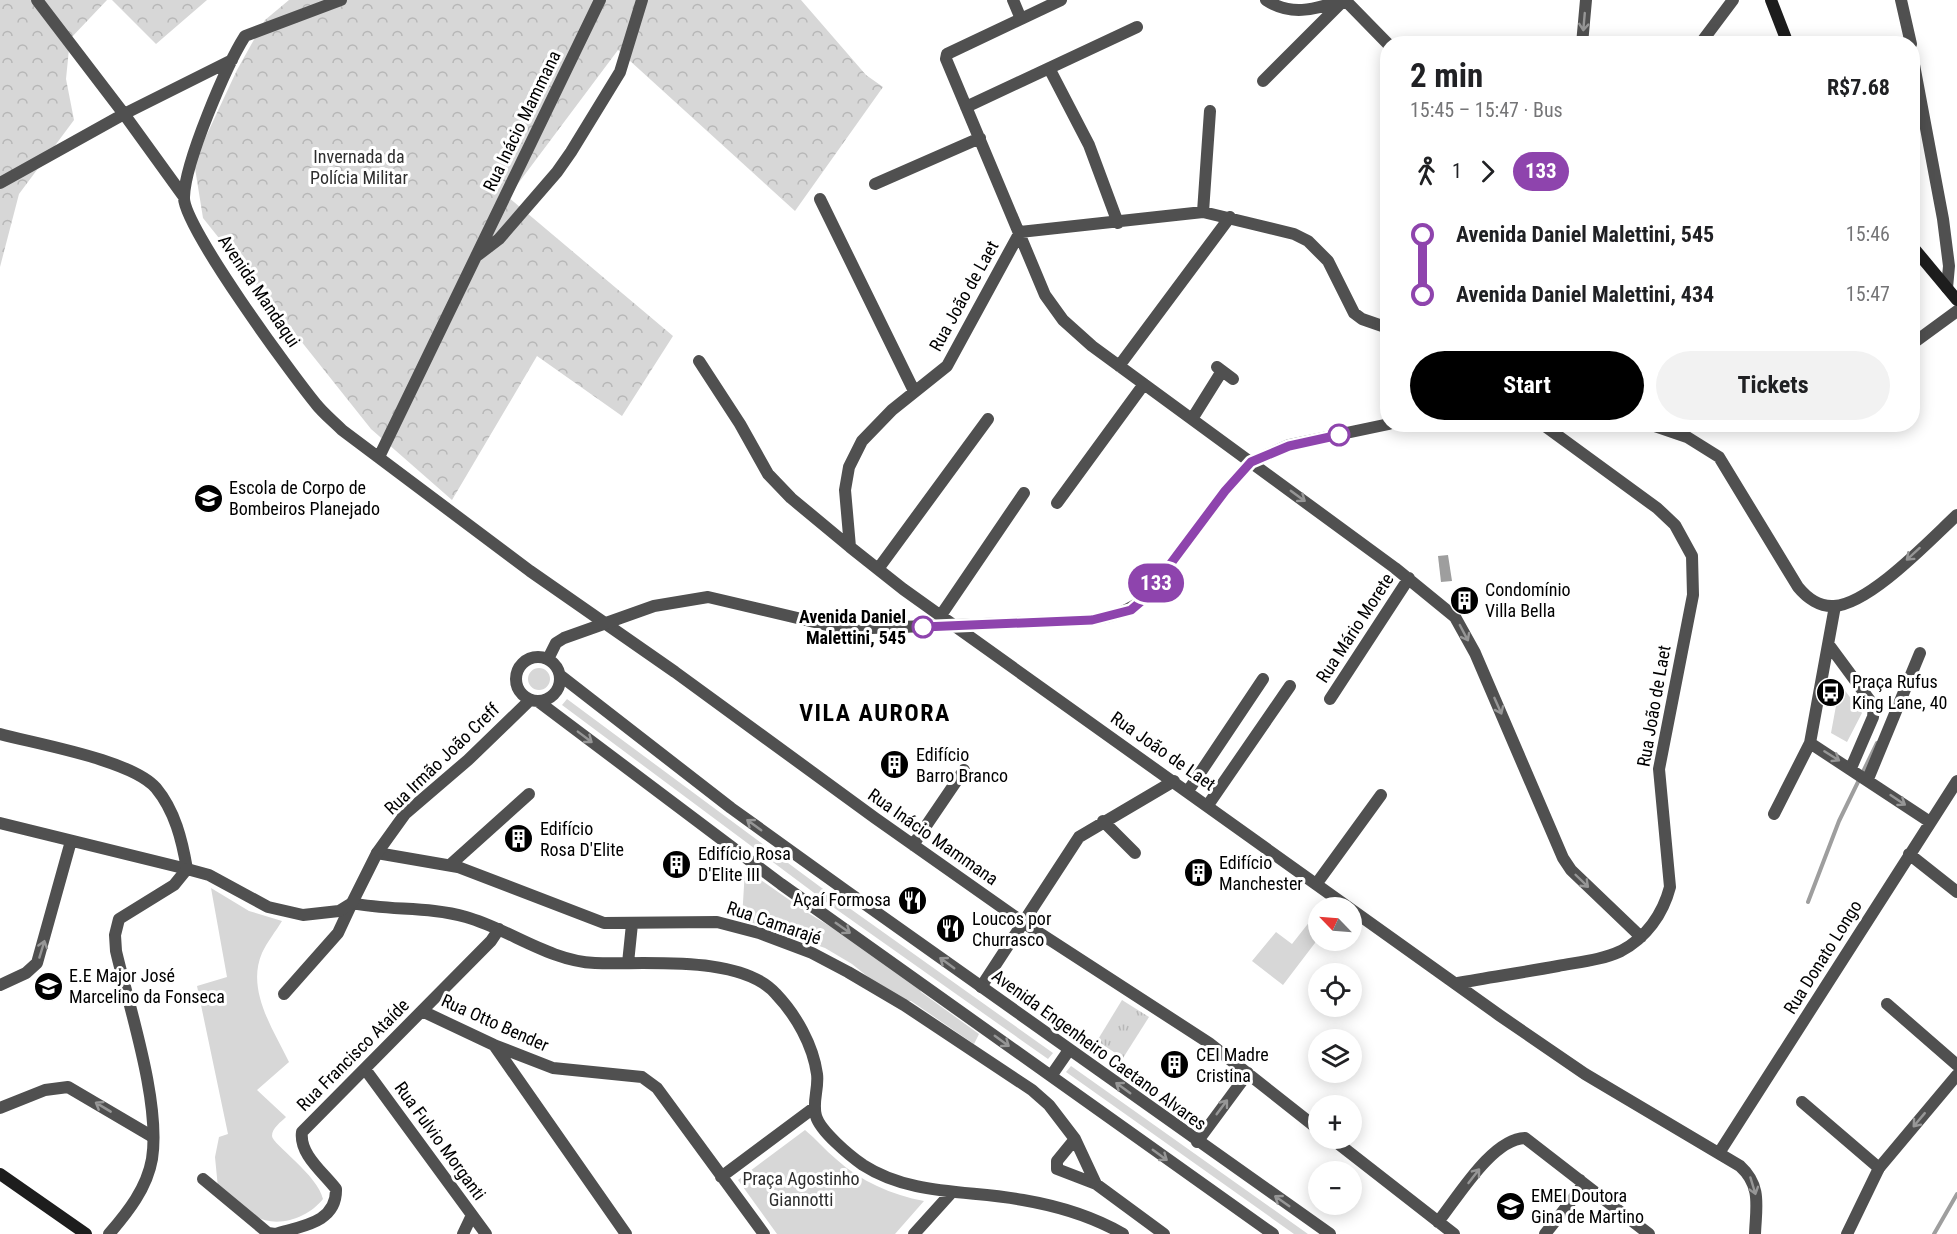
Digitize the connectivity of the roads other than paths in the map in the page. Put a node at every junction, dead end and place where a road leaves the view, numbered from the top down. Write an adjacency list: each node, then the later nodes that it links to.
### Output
1 (37, 0): 26 (street)
2 (341, 0): 20 (street)
3 (600, 0): 37 (street, Rua Inácio Mammana)
4 (642, 0): 37 (street, Rua Inácio Mammana)
5 (1013, 0): 13 (street)
6 (1060, 0): 13 (street)
7 (1266, 0): 8 (street)
8 (1344, 0): 15 (street); 22 (street)
9 (1586, 0): 16 (street, one-way to 16)
10 (1733, 0): 17 (street)
11 (1771, 0): 18 (main road)
12 (1902, 0): 19 (street)
13 (1021, 19): 24 (street)
14 (1137, 27): 21 (street)
15 (1380, 36)
16 (1583, 36)
17 (1706, 36)
18 (1785, 36)
19 (1909, 36)
20 (232, 60): 26 (street); 30 (street)
21 (1049, 68): 24 (street); 34 (street)
22 (1263, 81)
23 (1920, 97): 38 (street)
24 (966, 107): 27 (street)
25 (1210, 111): 32 (street)
26 (124, 114): 28 (street); 30 (street)
27 (980, 138): 29 (street); 35 (street)
28 (0, 183)
29 (875, 184)
30 (184, 197): 53 (street, Avenida Mandaqui)
31 (820, 199): 47 (street)
32 (1203, 212): 33 (street, Rua João de Laet); 34 (street, Rua João de Laet)
33 (1230, 217): 41 (street, Rua João de Laet); 44 (street)
34 (1118, 223): 35 (street, Rua João de Laet)
35 (1020, 231): 44 (street); 47 (street, Rua João de Laet)
36 (1920, 256): 38 (main road)
37 (476, 257): 53 (street, Rua Inácio Mammana)
38 (1947, 288): 39 (main road)
39 (1957, 300)
40 (1957, 311): 42 (street)
41 (1380, 325)
42 (1920, 338)
43 (699, 361): 58 (street)
44 (1119, 366): 46 (street)
45 (1233, 379): 49 (street)
46 (1144, 384): 49 (street); 56 (street)
47 (914, 391): 58 (street, Rua João de Laet)
48 (988, 419): 59 (street)
49 (1192, 419): 54 (street)
50 (1380, 426): 54 (street)
51 (1553, 432): 101 (street, Rua João de Laet)
52 (1672, 432): 62 (street)
53 (378, 457): 60 (street, Avenida Mandaqui)
54 (1251, 462): 61 (street, one-way to 61); 65 (street)
55 (1024, 493): 63 (street)
56 (1057, 504)
57 (1957, 515): 62 (street, one-way to 62)
58 (850, 547): 59 (street, Rua João de Laet)
59 (878, 569): 63 (street, Rua João de Laet)
60 (530, 571): 64 (street, Rua Inácio Mammana)
61 (1409, 578): 72 (street, Rua Mário Morete); 101 (street, one-way to 101)
62 (1835, 606): 66 (street)
63 (940, 615): 65 (street, Rua João de Laet)
64 (605, 624): 65 (street); 68 (street); 89 (street, Rua Inácio Mammana)
65 (955, 625): 78 (street, Rua João de Laet)
66 (1829, 645): 75 (street); 77 (street)
67 (1920, 653): 77 (street)
68 (548, 659): 69 (street); 73 (street)
69 (561, 676): 73 (street); 105 (street, Avenida Engenheiro Caetano Alvares, one-way to 69)
70 (1263, 679): 80 (street)
71 (1290, 686): 83 (street)
72 (1330, 699)
73 (534, 701): 90 (street, Rua Irmão João Creff); 115 (street, one-way to 115)
74 (0, 734): 94 (street)
75 (1810, 742): 77 (street, one-way to 77); 84 (street)
76 (964, 770): 89 (street)
77 (1860, 774): 86 (street, one-way to 86)
78 (1174, 781): 80 (street, Rua João de Laet); 85 (street)
79 (1957, 781): 86 (street, Rua Donato Longo)
80 (1188, 791): 83 (street, Rua João de Laet)
81 (529, 794): 93 (street)
82 (1381, 795): 95 (street)
83 (1208, 805): 95 (street, Rua João de Laet)
84 (1774, 813)
85 (1103, 820): 91 (street); 98 (street)
86 (1930, 822): 92 (street, Rua Donato Longo)
87 (0, 823): 88 (street)
88 (71, 841): 94 (street); 104 (street, one-way to 88)
89 (913, 845): 98 (street, Rua Inácio Mammana)
90 (377, 853): 93 (street, Rua Camarajé); 97 (street, Rua Irmão João Creff)
91 (1135, 853)
92 (1909, 854): 96 (street); 124 (street, Rua Donato Longo)
93 (450, 865): 99 (street, Rua Camarajé)
94 (187, 869): 97 (street); 120 (street)
95 (1317, 883): 103 (street, Rua João de Laet)
96 (1957, 892)
97 (352, 903): 100 (street); 106 (street, Rua Irmão João Creff)
98 (1023, 923): 105 (street); 113 (street, Rua Inácio Mammana)
99 (632, 924): 102 (street); 121 (street, Rua Camarajé)
100 (499, 929): 102 (street); 108 (street, Rua Francisco Ataíde)
101 (1641, 937): 103 (street, Rua João de Laet)
102 (628, 963): 117 (street)
103 (1458, 983): 124 (street, Rua João de Laet)
104 (0, 985)
105 (981, 987): 110 (street, Avenida Engenheiro Caetano Alvares)
106 (284, 994)
107 (1887, 1004): 111 (street)
108 (422, 1011): 109 (street, Rua Otto Bender); 112 (street, Rua Francisco Ataíde)
109 (494, 1045): 127 (street, Rua Otto Bender); 138 (street)
110 (1069, 1050): 115 (street); 122 (street, Avenida Engenheiro Caetano Alvares, one-way to 110)
111 (1957, 1065)
112 (365, 1069): 128 (street, Rua Francisco Ataíde); 132 (street, Rua Fulvio Morganti)
113 (1248, 1073): 119 (street, Rua Inácio Mammana); 122 (street, one-way to 113)
114 (1957, 1075): 125 (street, one-way to 125)
115 (1051, 1076): 143 (street, one-way to 143)
116 (1802, 1102): 125 (street)
117 (815, 1107): 127 (street); 131 (street)
118 (0, 1108): 120 (street, one-way to 118)
119 (1308, 1121)
120 (153, 1137): 135 (street)
121 (1075, 1139): 130 (street, Rua Camarajé); 130 (street)
122 (1197, 1142): 144 (street, Avenida Engenheiro Caetano Alvares, one-way to 122)
123 (1345, 1149): 133 (street)
124 (1719, 1153): 148 (street, Rua João de Laet, one-way to 148)
125 (1879, 1168): 149 (street)
126 (0, 1174): 134 (main road)
127 (721, 1177): 139 (street, Rua Otto Bender)
128 (203, 1179)
129 (1580, 1180): 133 (street, one-way to 129); 146 (street); 147 (street)
130 (1096, 1184): 142 (street)
131 (952, 1192): 140 (street); 141 (street)
132 (472, 1215): 136 (street); 137 (street, Rua Fulvio Morganti)
133 (1438, 1222): 145 (street)
134 (86, 1234)
135 (109, 1234)
136 (463, 1234)
137 (486, 1234)
138 (626, 1234)
139 (764, 1234)
140 (914, 1234)
141 (1123, 1234)
142 (1164, 1234)
143 (1273, 1234)
144 (1330, 1234)
145 (1454, 1234)
146 (1545, 1234)
147 (1649, 1234)
148 (1755, 1234)
149 (1847, 1234)

